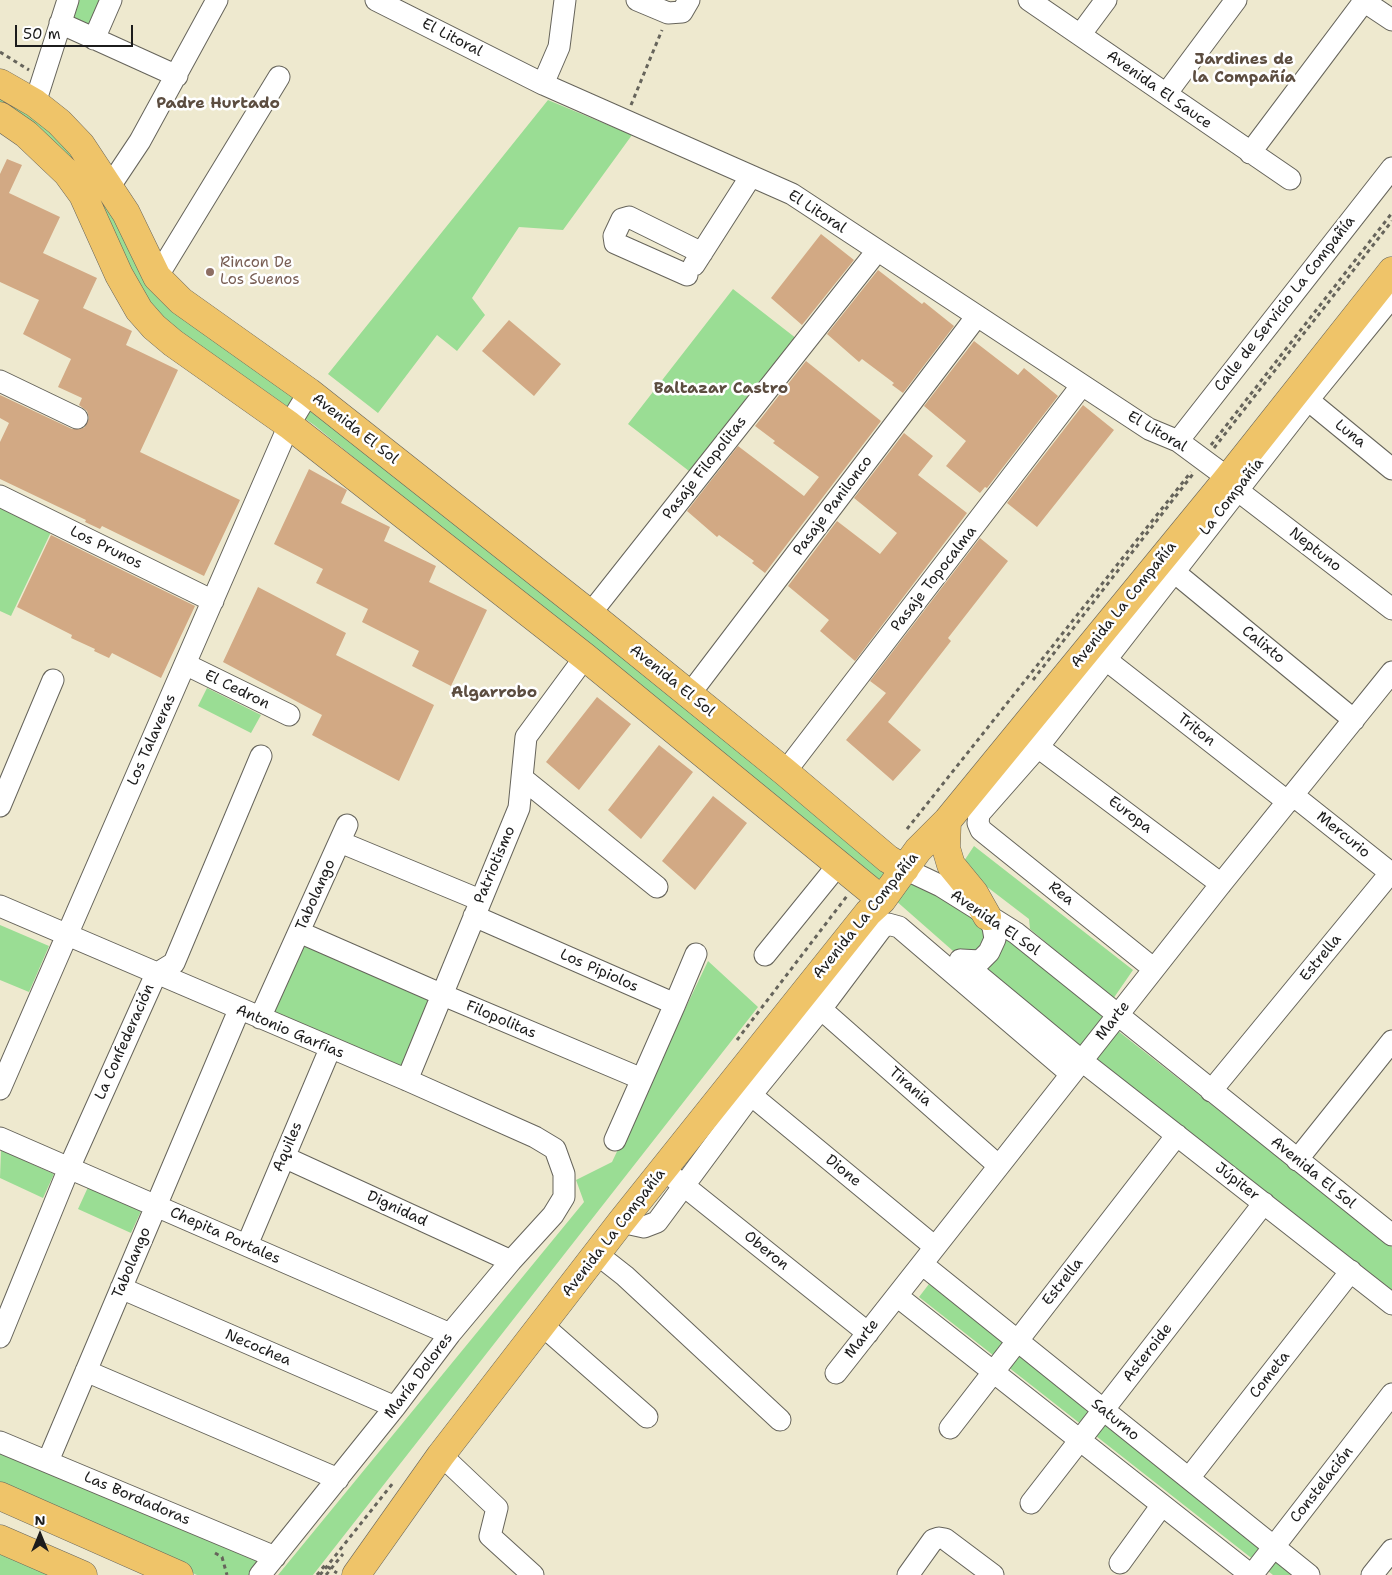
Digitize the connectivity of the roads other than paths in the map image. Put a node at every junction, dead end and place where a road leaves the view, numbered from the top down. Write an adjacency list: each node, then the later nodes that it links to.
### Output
1 (68, 0): 13 (street)
2 (110, 0): 15 (street)
3 (217, 0): 16 (street)
4 (376, 0): 19 (street, El Litoral)
5 (565, 0): 19 (street)
6 (637, 0): 7 (street)
7 (689, 0)
8 (1029, 0): 14 (street, Avenida El Sauce)
9 (1106, 0): 14 (street)
10 (1236, 0): 21 (street)
11 (1364, 0): 12 (street); 23 (street)
12 (1392, 20)
13 (60, 24): 15 (street); 20 (street)
14 (1080, 35): 21 (street, Avenida El Sauce)
15 (94, 39): 16 (street)
16 (177, 76): 27 (street)
17 (279, 77): 31 (street)
18 (0, 83): 20 (main road, Avenida El Sol)
19 (543, 84): 25 (street, El Litoral)
20 (39, 92): 27 (main road, Avenida El Sol)
21 (1166, 94): 23 (street, Avenida El Sauce)
22 (0, 116): 39 (main road)
23 (1250, 153): 26 (street, Avenida El Sauce)
24 (1392, 168): 40 (street, Calle de Servicio La Compañía)
25 (751, 176): 28 (street, El Litoral); 29 (street)
26 (1290, 179)
27 (110, 186): 31 (main road, Avenida El Sol)
28 (877, 251): 33 (street, El Litoral); 47 (street, Pasaje Filopolitas)
29 (702, 252): 29 (street)
30 (1392, 271): 32 (main road, Avenida La Compañía)
31 (157, 277): 36 (main road, Avenida El Sol)
32 (1386, 303): 37 (street, La Compañía); 42 (main road, Avenida La Compañía)
33 (977, 316): 35 (street, El Litoral); 53 (street, Pasaje Panilonco)
34 (0, 381): 38 (street)
35 (1082, 385): 40 (street, El Litoral); 58 (street, Pasaje Topocalma)
36 (309, 392): 39 (street, Los Talaveras); 47 (main road, Avenida El Sol)
37 (1308, 400): 41 (street, Luna); 42 (street, La Compañía)
38 (77, 418)
39 (289, 425): 45 (street, Los Talaveras); 48 (main road)
40 (1178, 441): 42 (street, El Litoral)
41 (1392, 469)
42 (1233, 484): 44 (street, La Compañía); 46 (street, Neptuno); 63 (main road, Avenida La Compañía)
43 (0, 496): 45 (street, Los Prunos)
44 (1173, 571): 49 (street, La Compañía); 55 (street, Calixto)
45 (213, 601): 50 (street, Los Talaveras)
46 (1392, 609)
47 (590, 614): 53 (main road, Avenida El Sol)
48 (585, 657): 59 (street, Patriotismo); 65 (main road)
49 (1105, 659): 56 (street, La Compañía); 60 (street, Triton)
50 (185, 664): 54 (street, El Cedron); 75 (street, Los Talaveras)
51 (1392, 672): 55 (street, Marte)
52 (53, 680): 61 (street)
53 (689, 695): 58 (main road, Avenida El Sol)
54 (289, 715)
55 (1354, 720): 60 (street, Marte)
56 (1038, 747): 62 (street, La Compañía); 68 (street, Europa)
57 (261, 756): 80 (street, La Confederación)
58 (785, 772): 66 (main road, Avenida El Sol)
59 (522, 778): 69 (street); 72 (street, Patriotismo)
60 (1291, 799): 67 (street, Mercurio); 68 (street, Marte)
61 (0, 806)
62 (979, 814): 79 (street, Rea)
63 (947, 821): 66 (main road, Avenida La Compañía); 73 (main road)
64 (343, 834): 72 (street, Los Pipiolos); 74 (street, Tabolango)
65 (838, 865): 70 (main road); 77 (street)
66 (905, 869): 70 (main road, Avenida La Compañía); 73 (street, Avenida El Sol)
67 (1392, 873): 93 (street, Estrella)
68 (1221, 884): 79 (street, Marte)
69 (658, 887)
70 (882, 900): 78 (street); 103 (main road, Avenida La Compañía)
71 (0, 906): 75 (street, Antonio Garfias)
72 (477, 908): 81 (street, Patriotismo); 82 (street, Los Pipiolos)
73 (987, 916): 78 (street); 85 (street, Avenida El Sol)
74 (299, 932): 81 (street, Filopolitas); 86 (street, Tabolango)
75 (67, 935): 80 (street, Antonio Garfias); 92 (street, Los Talaveras)
76 (696, 954): 82 (street)
77 (765, 955)
78 (961, 960): 89 (street)
79 (1154, 968): 85 (street, Marte)
80 (156, 974): 84 (street, Antonio Garfias); 101 (street, La Confederación)
81 (443, 996): 90 (street, Filopolitas); 91 (street, Patriotismo)
82 (675, 1004): 90 (street)
83 (821, 1008): 89 (street); 94 (street); 100 (street, Tirania)
84 (239, 1010): 86 (street, Antonio Garfias); 105 (street, Tabolango)
85 (1117, 1016): 89 (street, Marte); 93 (street, Avenida El Sol)
86 (260, 1018): 88 (street, Antonio Garfias)
87 (1392, 1041): 99 (street)
88 (330, 1049): 91 (street, Antonio Garfias); 98 (street, Aquiles)
89 (1077, 1067): 95 (street, Júpiter); 100 (street, Marte)
90 (642, 1079): 97 (street)
91 (407, 1080): 102 (street, Antonio Garfias)
92 (0, 1089)
93 (1211, 1091): 99 (street, Avenida El Sol)
94 (750, 1095): 103 (street); 108 (street, Dione)
95 (1177, 1135): 104 (street, Júpiter); 120 (street, Estrella)
96 (0, 1138): 101 (street, Chepita Portales)
97 (615, 1140)
98 (284, 1156): 107 (street, Aquiles); 110 (street, Dignidad)
99 (1297, 1160): 106 (street, Avenida El Sol)
100 (999, 1166): 108 (street, Marte)
101 (69, 1168): 105 (street, Chepita Portales); 119 (street, La Confederación)
102 (564, 1174): 110 (street, María Dolores)
103 (674, 1177): 109 (main road, Avenida La Compañía); 117 (street, Oberon)
104 (1264, 1203): 112 (street, Júpiter); 126 (street, Asteroide)
105 (156, 1206): 107 (street, Chepita Portales); 113 (street, Tabolango)
106 (1388, 1225)
107 (247, 1245): 118 (street, Chepita Portales)
108 (935, 1247): 111 (street, Marte)
109 (597, 1254): 116 (main road, Avenida La Compañía); 128 (street)
110 (510, 1261): 118 (street, María Dolores)
111 (922, 1264): 114 (street, Marte); 120 (street, Saturno)
112 (1351, 1271): 115 (street, Júpiter); 134 (street, Cometa)
113 (121, 1288): 121 (street, Tabolango); 125 (street, Necochea)
114 (897, 1296): 117 (street, Marte); 123 (street)
115 (1392, 1304)
116 (542, 1326): 127 (street); 132 (main road, Avenida La Compañía)
117 (868, 1332): 122 (street, Marte)
118 (450, 1334): 125 (street, María Dolores)
119 (0, 1337)
120 (1017, 1341): 123 (street, Estrella); 126 (street, Saturno)
121 (86, 1372): 133 (street, Tabolango); 135 (street)
122 (836, 1372)
123 (992, 1373): 129 (street, Estrella); 130 (street)
124 (1392, 1394): 140 (street, Constelación)
125 (395, 1407): 135 (street, María Dolores)
126 (1103, 1410): 130 (street, Asteroide); 134 (street, Saturno)
127 (648, 1418)
128 (780, 1420)
129 (950, 1428)
130 (1079, 1441): 137 (street, Asteroide); 138 (street)
131 (0, 1442): 133 (street, Las Bordadoras)
132 (440, 1455): 147 (main road, Avenida La Compañía); 148 (street)
133 (48, 1461): 142 (street, Las Bordadoras)
134 (1188, 1478): 140 (street, Saturno)
135 (338, 1479): 142 (street, María Dolores)
136 (0, 1496): 145 (main road)
137 (1031, 1503)
138 (1162, 1505): 143 (street); 151 (street)
139 (0, 1539): 144 (main road)
140 (1275, 1547): 151 (street, Constelación); 152 (street, Saturno)
141 (1392, 1550): 153 (street)
142 (275, 1557): 146 (street, María Dolores)
143 (1120, 1563)
144 (83, 1575)
145 (179, 1575)
146 (260, 1575)
147 (356, 1575)
148 (533, 1575)
149 (908, 1575): 150 (street)
150 (993, 1575)
151 (1252, 1575)
152 (1309, 1575)
153 (1372, 1575)

